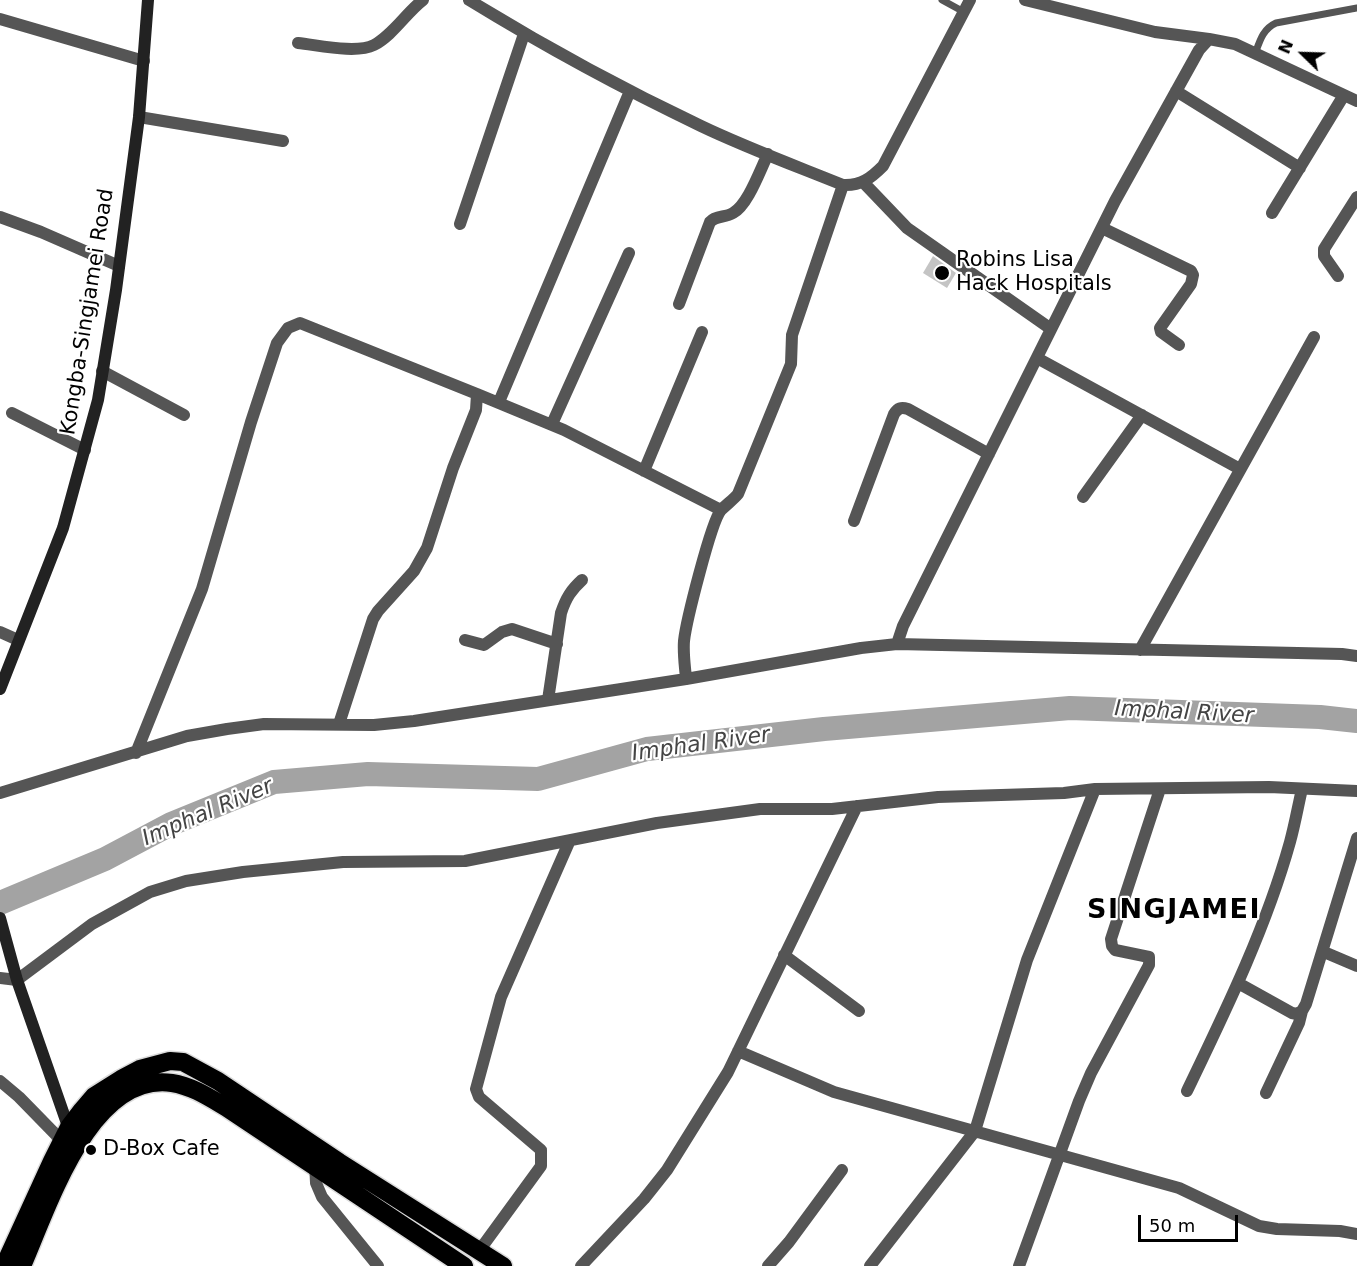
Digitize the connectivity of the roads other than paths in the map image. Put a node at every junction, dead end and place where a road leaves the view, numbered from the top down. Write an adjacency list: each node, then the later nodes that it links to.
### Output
1 (148, 0): 14 (street, Kongba-Singjamei Road)
2 (423, 0): 12 (street)
3 (469, 0): 10 (street)
4 (942, 0): 8 (lane)
5 (970, 0): 8 (street)
6 (1025, 0): 11 (street)
7 (1357, 8): 13 (lane)
8 (964, 12): 23 (street)
9 (0, 19): 14 (street)
10 (524, 34): 15 (street); 28 (street)
11 (1209, 39): 13 (street); 16 (street)
12 (298, 43)
13 (1255, 54): 17 (street)
14 (144, 61): 19 (street, Kongba-Singjamei Road)
15 (630, 91): 21 (street); 41 (street)
16 (1176, 92): 22 (street); 29 (street)
17 (1344, 95): 18 (street); 22 (street)
18 (1357, 102)
19 (139, 117): 20 (street); 31 (street, Kongba-Singjamei Road)
20 (283, 141)
21 (768, 154): 24 (street); 33 (street)
22 (1300, 168): 26 (street)
23 (863, 182): 24 (street); 34 (street)
24 (843, 186): 51 (street)
25 (1357, 197): 32 (street)
26 (1272, 213)
27 (0, 217): 31 (street)
28 (460, 224)
29 (1102, 228): 34 (street); 37 (street)
30 (629, 253): 45 (street)
31 (119, 267): 39 (street, Kongba-Singjamei Road)
32 (1338, 276)
33 (679, 304)
34 (1051, 329): 38 (street)
35 (702, 332): 49 (street)
36 (1314, 338): 48 (street)
37 (1179, 345)
38 (1037, 358): 44 (street); 47 (street)
39 (102, 371): 43 (street); 46 (street, Kongba-Singjamei Road)
40 (477, 393): 41 (street); 64 (street); 65 (street)
41 (499, 402): 45 (street)
42 (12, 413): 46 (street)
43 (184, 415)
44 (1142, 415): 48 (street); 50 (street)
45 (552, 424): 49 (street)
46 (85, 450): 55 (street, Kongba-Singjamei Road)
47 (989, 454): 52 (street); 58 (street)
48 (1240, 469): 59 (street)
49 (644, 471): 51 (street)
50 (1083, 497)
51 (721, 510): 61 (street)
52 (854, 521)
53 (582, 580): 57 (street)
54 (0, 632): 55 (street)
55 (18, 640): 62 (street, Kongba-Singjamei Road)
56 (465, 640): 57 (street)
57 (557, 644): 63 (street)
58 (897, 644): 59 (street); 61 (street)
59 (1140, 650): 60 (street)
60 (1357, 656)
61 (686, 679): 63 (street)
62 (0, 689)
63 (548, 700): 64 (street)
64 (339, 724): 65 (street)
65 (136, 753): 70 (street)
66 (1095, 789): 67 (street); 71 (street); 88 (street)
67 (1160, 789): 68 (street); 91 (street)
68 (1302, 789): 69 (street); 81 (street)
69 (1357, 791)
70 (0, 793)
71 (856, 806): 73 (street); 77 (street)
72 (1357, 838): 74 (street)
73 (570, 840): 80 (street); 95 (street)
74 (1352, 873): 76 (street)
75 (0, 918): 80 (street)
76 (1323, 952): 78 (street); 83 (street)
77 (784, 955): 82 (street); 84 (street)
78 (1357, 966)
79 (0, 978): 80 (street)
80 (17, 980): 89 (street)
81 (1238, 983): 83 (street); 86 (street)
82 (859, 1011)
83 (1302, 1011): 87 (street)
84 (738, 1051): 88 (street); 101 (street)
85 (0, 1081): 89 (street)
86 (1187, 1091)
87 (1266, 1093)
88 (975, 1131): 91 (street); 103 (street)
89 (68, 1141): 90 (highway); 92 (highway); 96 (highway); 97 (highway)
90 (317, 1147): 92 (street); 95 (highway)
91 (1060, 1155): 94 (street); 104 (street)
92 (314, 1168): 98 (street); 99 (highway)
93 (842, 1170): 102 (street)
94 (1357, 1234)
95 (479, 1251): 100 (highway)
96 (4, 1266)
97 (22, 1266)
98 (378, 1266)
99 (464, 1266)
100 (503, 1266)
101 (581, 1266)
102 (768, 1266)
103 (870, 1266)
104 (1019, 1266)

